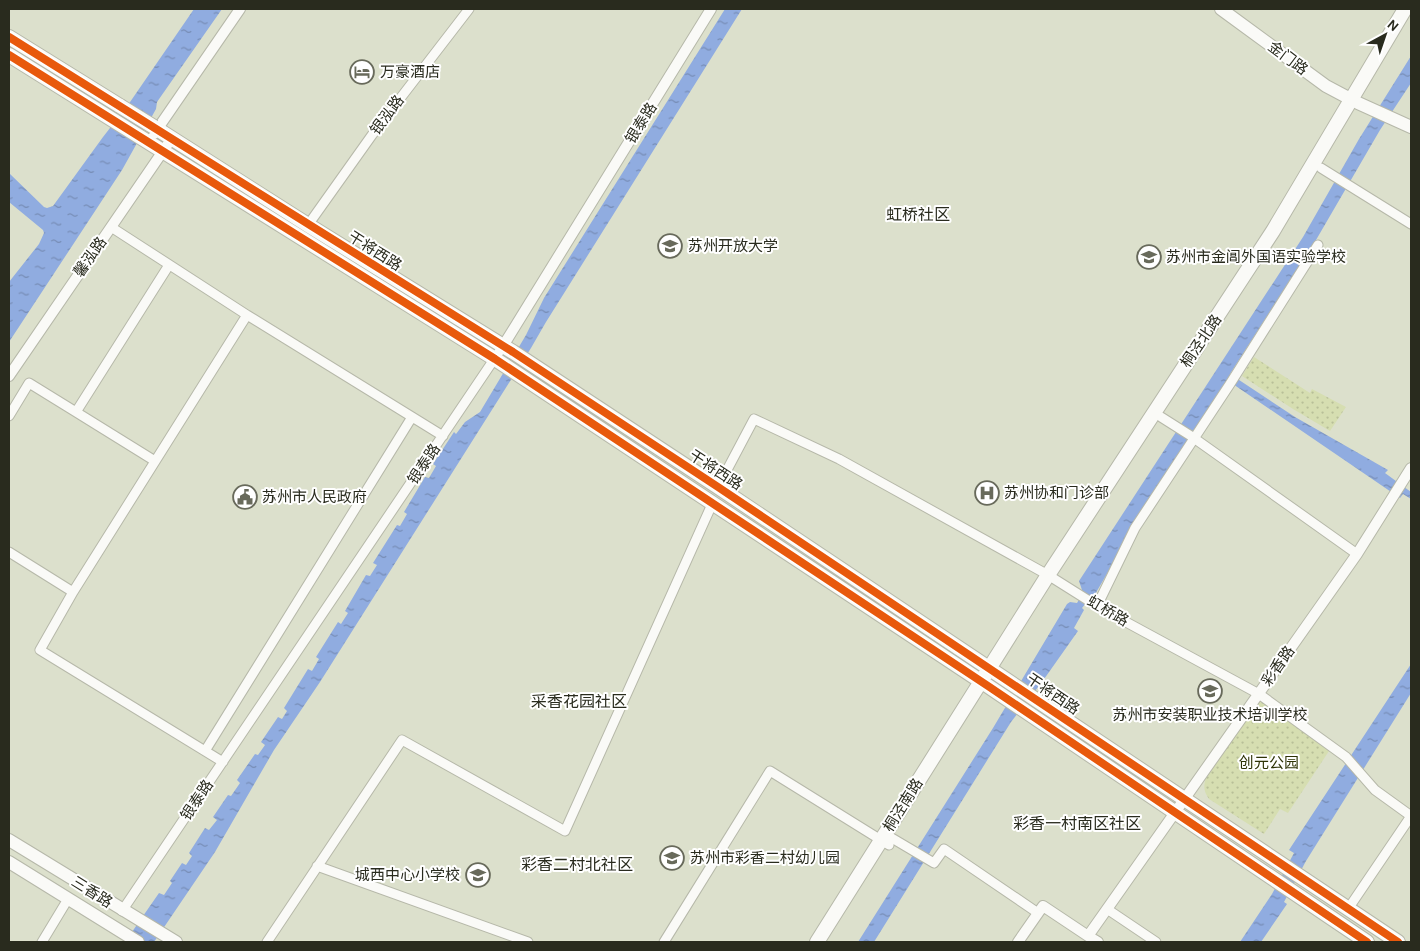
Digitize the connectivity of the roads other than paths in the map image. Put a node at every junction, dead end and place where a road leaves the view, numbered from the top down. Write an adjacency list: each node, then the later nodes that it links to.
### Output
1 (240, 9): 12 (street)
2 (469, 9): 18 (street, 银泓路)
3 (711, 9): 23 (street, 银泰路)
4 (1221, 9): 10 (main road, 金门路)
5 (1234, 9): 10 (main road, 金门路)
6 (1405, 9): 10 (main road, 桐泾北路)
7 (1411, 15): 10 (main road, 桐泾北路)
8 (9, 37): 12 (main road, 干将西路, bridge)
9 (9, 55): 14 (main road, 干将西路)
10 (1358, 101): 11 (main road, 金门路); 16 (main road, 桐泾北路); 38 (main road, 桐泾北路)
11 (1411, 127)
12 (156, 128): 13 (main road, 干将西路); 14 (street)
13 (172, 138): 15 (street, 馨泓路); 18 (main road, 干将西路)
14 (148, 141): 15 (main road, 干将西路)
15 (164, 151): 19 (street, 馨泓路); 24 (main road, 干将西路)
16 (1321, 168): 17 (street); 29 (main road, 桐泾北路)
17 (1411, 224)
18 (308, 225): 23 (main road, 干将西路)
19 (111, 227): 21 (street); 25 (street, 馨泓路)
20 (1318, 245): 31 (street)
21 (169, 265): 22 (street); 26 (street)
22 (247, 315): 28 (street); 32 (street)
23 (508, 349): 24 (street, 银泰路); 34 (main road, 干将西路)
24 (499, 362): 30 (street, 银泰路); 35 (main road, 干将西路)
25 (9, 376)
26 (76, 412): 27 (street); 32 (street)
27 (9, 416)
28 (412, 417): 30 (street); 44 (street)
29 (1161, 417): 31 (street); 38 (main road, 桐泾北路)
30 (443, 436): 45 (street, 银泰路)
31 (1192, 438): 37 (street); 40 (street)
32 (155, 461): 39 (street)
33 (1409, 475): 37 (street, 彩香路)
34 (718, 487): 38 (street, 虹桥路); 41 (main road, 干将西路)
35 (712, 502): 42 (main road, 干将西路); 52 (street)
36 (9, 552): 39 (street)
37 (1357, 554): 43 (street, 彩香路)
38 (1051, 578): 40 (street, 虹桥路); 41 (main road, 桐泾北路)
39 (73, 592): 44 (street)
40 (1089, 601): 43 (street, 虹桥路)
41 (993, 670): 42 (main road, 桐泾南路); 46 (main road, 干将西路)
42 (985, 684): 47 (main road, 干将西路); 50 (main road, 桐泾南路)
43 (1259, 694): 46 (street, 彩香路); 48 (street, 虹桥路)
44 (205, 751): 45 (street)
45 (223, 762): 56 (street, 银泰路)
46 (1184, 799): 47 (street, 彩香路); 55 (main road, 干将西路)
47 (1176, 812): 54 (street, 彩香路); 69 (main road, 干将西路)
48 (1411, 816): 55 (street, 虹桥路)
49 (9, 840): 56 (main road, 三香路)
50 (887, 840): 57 (street); 60 (main road, 桐泾南路); 65 (street)
51 (9, 862): 53 (main road, 三香路)
52 (317, 866): 63 (street); 64 (street)
53 (68, 899): 61 (street); 62 (main road, 三香路)
54 (1107, 909): 58 (street, 彩香路); 68 (street)
55 (1348, 909): 70 (main road, 干将西路)
56 (127, 913): 59 (main road, 三香路)
57 (1038, 913): 58 (street); 66 (street)
58 (1088, 936): 67 (street)
59 (168, 940)
60 (824, 940)
61 (42, 942)
62 (138, 942)
63 (267, 942)
64 (528, 942)
65 (664, 942)
66 (1018, 942)
67 (1098, 942)
68 (1156, 942)
69 (1368, 942)
70 (1398, 942)

